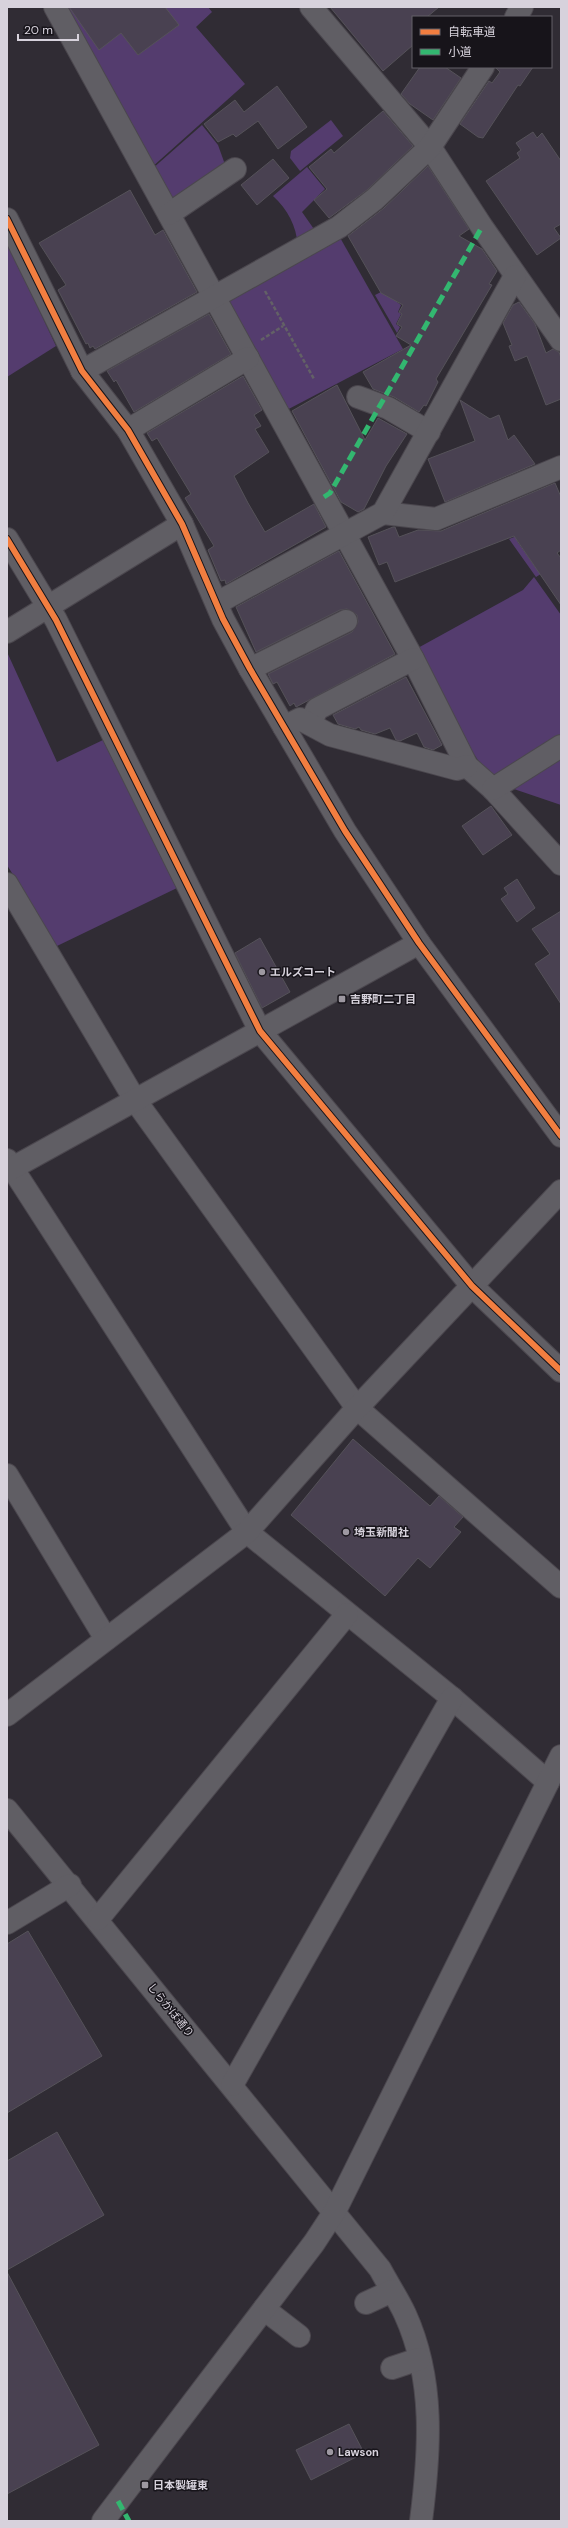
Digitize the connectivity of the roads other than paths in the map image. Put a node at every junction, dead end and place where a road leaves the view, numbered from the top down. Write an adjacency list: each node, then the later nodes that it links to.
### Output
1 (55, 7): 8 (street)
2 (311, 7): 6 (street)
3 (522, 7): 4 (street)
4 (517, 16)
5 (482, 68): 6 (street)
6 (430, 147): 10 (street); 11 (street)
7 (235, 169): 8 (street)
8 (168, 214): 11 (street)
9 (7, 219): 14 (street)
10 (515, 276): 12 (street); 17 (street)
11 (214, 297): 13 (street); 14 (street)
12 (561, 340)
13 (248, 358): 16 (street); 21 (street)
14 (82, 371): 16 (street)
15 (358, 397): 17 (street)
16 (128, 430): 20 (street)
17 (429, 432): 19 (street)
18 (561, 467): 19 (street)
19 (383, 513): 21 (street)
20 (182, 524): 23 (street); 24 (street)
21 (345, 534): 23 (street); 27 (street)
22 (7, 539): 24 (street)
23 (217, 603): 28 (street)
24 (49, 606): 26 (street); 37 (street)
25 (346, 621): 28 (street)
26 (7, 632)
27 (413, 659): 29 (street); 32 (street)
28 (250, 669): 30 (street)
29 (310, 724): 30 (street); 32 (street)
30 (284, 727): 36 (street)
31 (561, 746): 33 (street)
32 (467, 766): 33 (street)
33 (493, 789): 34 (street)
34 (561, 864)
35 (7, 884): 38 (street)
36 (419, 943): 37 (street); 39 (street)
37 (260, 1031): 38 (street); 42 (street)
38 (135, 1100): 40 (street); 44 (street)
39 (558, 1128)
40 (9, 1166): 46 (street)
41 (561, 1190): 42 (street)
42 (472, 1286): 43 (street); 44 (street)
43 (561, 1371)
44 (357, 1408): 46 (street); 47 (street)
45 (7, 1475): 49 (street)
46 (247, 1532): 48 (street); 49 (street)
47 (561, 1587)
48 (347, 1614): 50 (street); 56 (street)
49 (106, 1639): 51 (street)
50 (452, 1698): 53 (street); 58 (street)
51 (7, 1715)
52 (561, 1756): 53 (street)
53 (548, 1782): 59 (street)
54 (7, 1810): 55 (street, しらかば通り)
55 (70, 1886): 56 (street, しらかば通り); 57 (street)
56 (98, 1919): 58 (street, しらかば通り)
57 (7, 1923)
58 (232, 2085): 59 (street, しらかば通り)
59 (335, 2212): 60 (street, しらかば通り); 62 (street)
60 (392, 2291): 61 (street); 64 (street, しらかば通り)
61 (366, 2304)
62 (264, 2309): 63 (street); 66 (street)
63 (299, 2336)
64 (419, 2359): 65 (street); 67 (street, しらかば通り)
65 (392, 2368)
66 (103, 2521)
67 (421, 2521)

